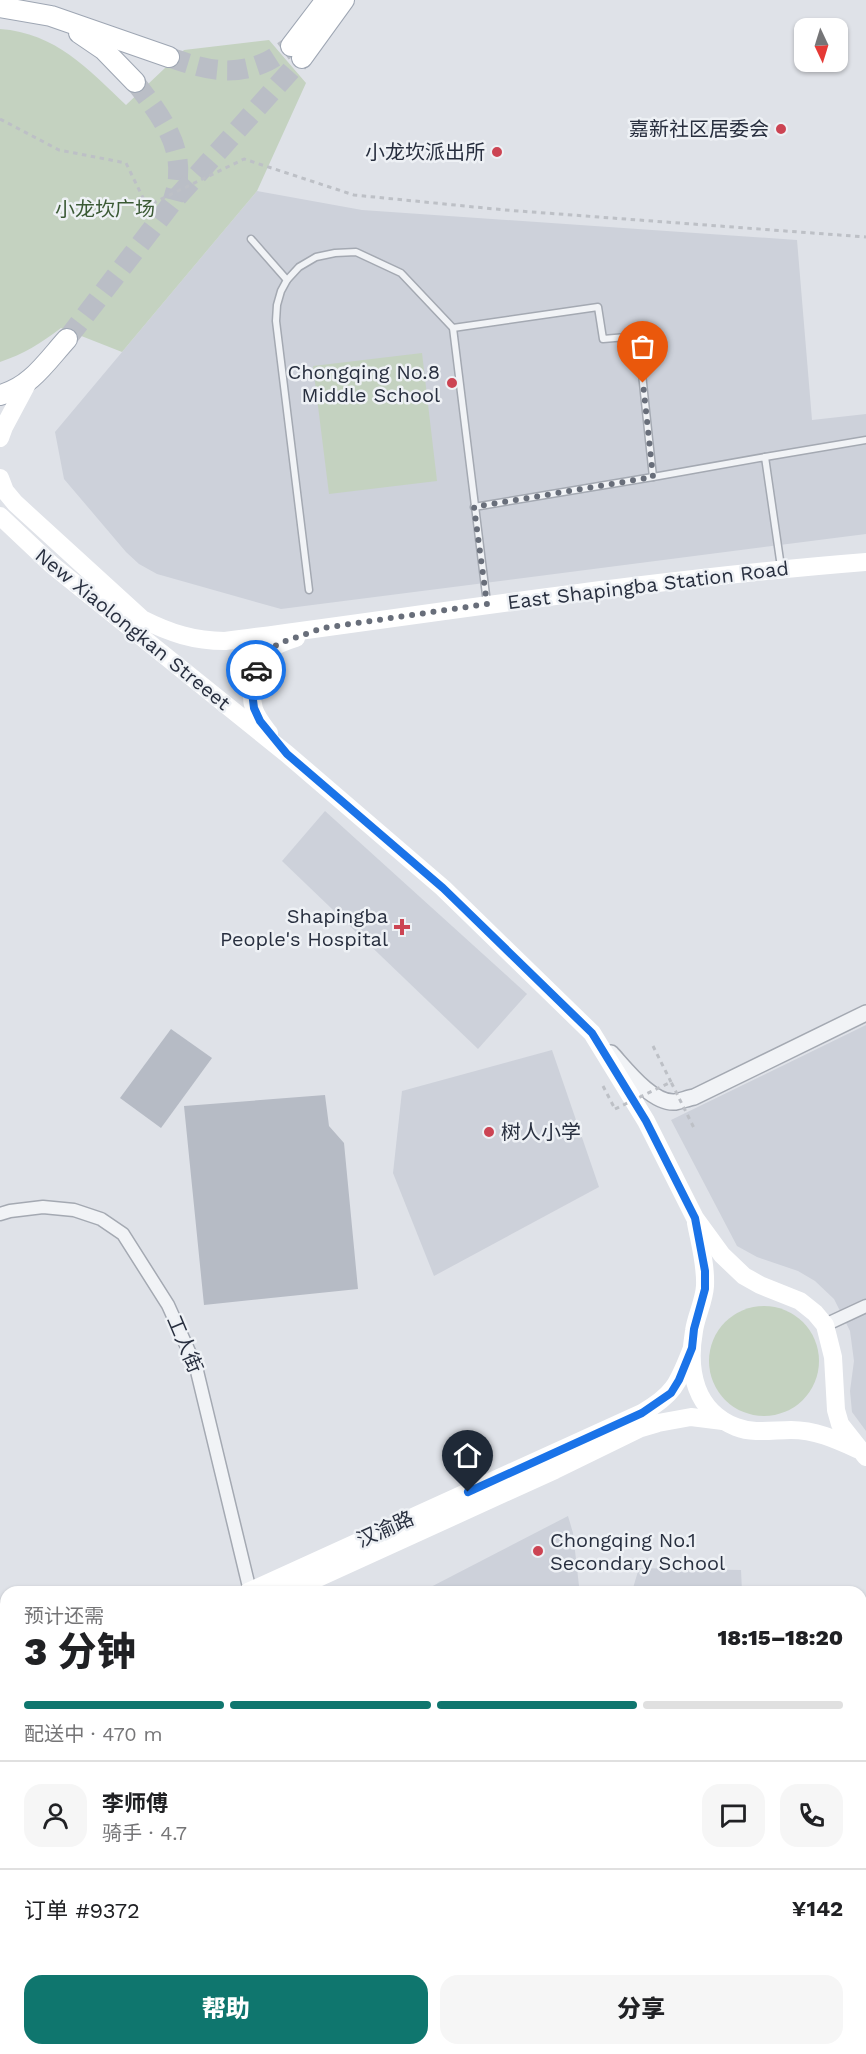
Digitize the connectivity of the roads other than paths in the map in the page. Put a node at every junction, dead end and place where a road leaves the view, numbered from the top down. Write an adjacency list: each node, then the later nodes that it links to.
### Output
1 (326, 0): 2 (main road)
2 (344, 0)
3 (0, 7): 4 (main road)
4 (51, 16): 5 (main road); 6 (main road)
5 (168, 57)
6 (135, 82)
7 (251, 239): 8 (lane)
8 (287, 280): 9 (lane); 23 (lane)
9 (453, 328): 17 (lane); 19 (lane)
10 (67, 339): 11 (main road)
11 (28, 382): 12 (main road); 13 (main road)
12 (0, 395)
13 (5, 418): 14 (main road)
14 (0, 438)
15 (866, 440): 16 (lane)
16 (765, 457): 17 (lane); 22 (lane)
17 (653, 477): 19 (lane)
18 (0, 478): 25 (main road)
19 (474, 507): 24 (lane)
20 (0, 516): 26 (main road, New Xiaolongkan Streeet)
21 (866, 562): 22 (main road, East Shapingba Station Road)
22 (782, 568): 24 (main road, East Shapingba Station Road)
23 (309, 590)
24 (487, 604): 25 (main road, East Shapingba Station Road)
25 (323, 628): 26 (main road)
26 (287, 754): 28 (main road, New Xiaolongkan Streeet)
27 (866, 1013): 28 (street)
28 (592, 1033): 30 (main road, New Xiaolongkan Streeet)
29 (0, 1214): 36 (street, 工人街)
30 (695, 1218): 32 (main road); 33 (main road, New Xiaolongkan Streeet)
31 (866, 1306): 32 (street)
32 (825, 1325): 35 (main road)
33 (692, 1348): 34 (main road, New Xiaolongkan Streeet); 37 (main road, 汉渝路)
34 (723, 1421): 35 (main road, New Xiaolongkan Streeet); 38 (main road, 汉渝路)
35 (863, 1453)
36 (248, 1586)
37 (260, 1586)
38 (300, 1586)

